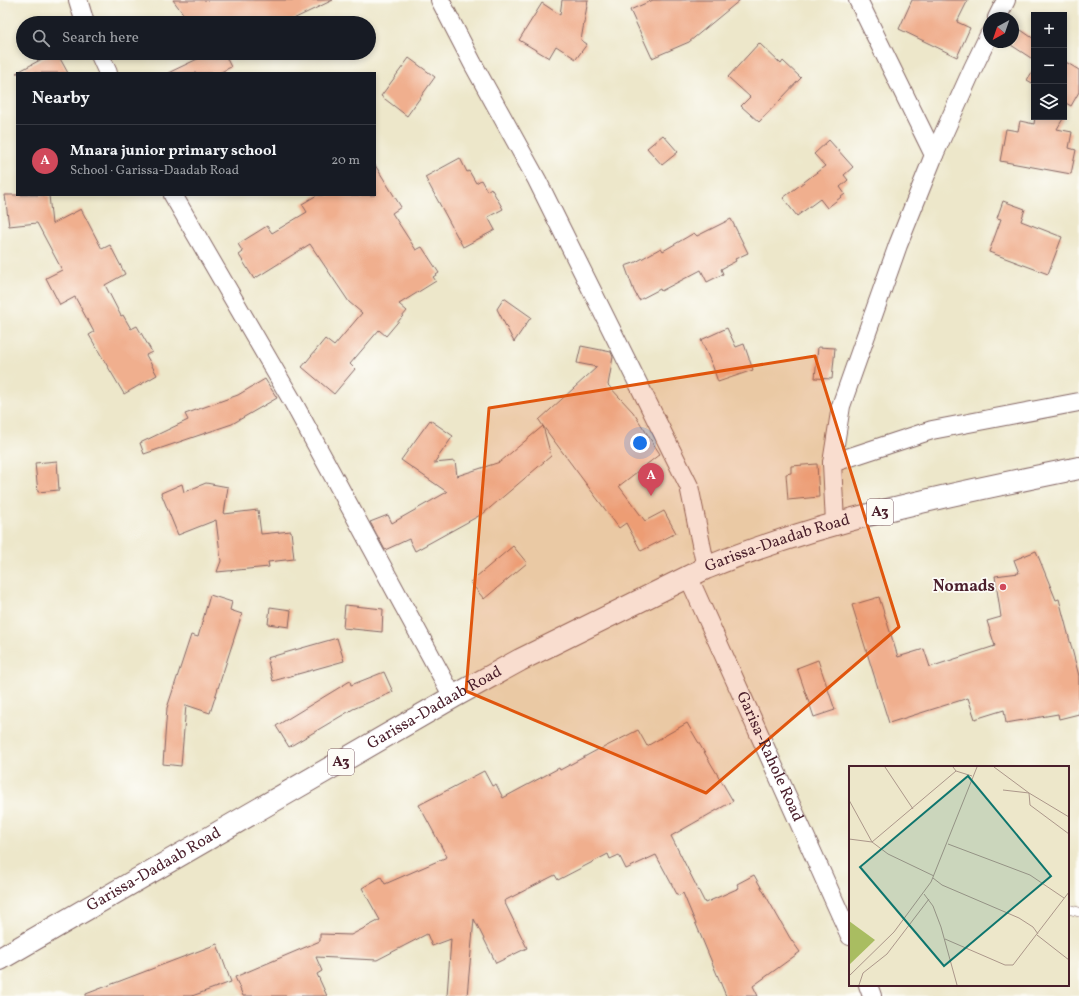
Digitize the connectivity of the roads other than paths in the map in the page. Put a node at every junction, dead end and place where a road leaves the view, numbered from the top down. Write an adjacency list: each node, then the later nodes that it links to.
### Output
1 (78, 0): 6 (street)
2 (440, 0): 16 (street, Garisa-Rahole Road)
3 (858, 0): 10 (street)
4 (1006, 0): 5 (street)
5 (1000, 12)
6 (83, 16)
7 (983, 47): 10 (street)
8 (102, 60): 9 (street)
9 (108, 72)
10 (934, 155): 13 (street)
11 (174, 196): 17 (street)
12 (1079, 402): 13 (street)
13 (832, 464): 15 (street)
14 (1079, 468): 15 (highway, Garissa-Daadab Road / A3)
15 (835, 523): 16 (highway, Garissa-Daadab Road / A3)
16 (697, 573): 17 (highway, Garissa-Dadaab Road / A3); 20 (street, Garisa-Rahole Road)
17 (453, 696): 21 (highway, Garissa-Dadaab Road / A3)
18 (1069, 909): 19 (lane)
19 (1079, 912)
20 (849, 934)
21 (0, 959)
22 (868, 986): 23 (street)
23 (872, 996)

